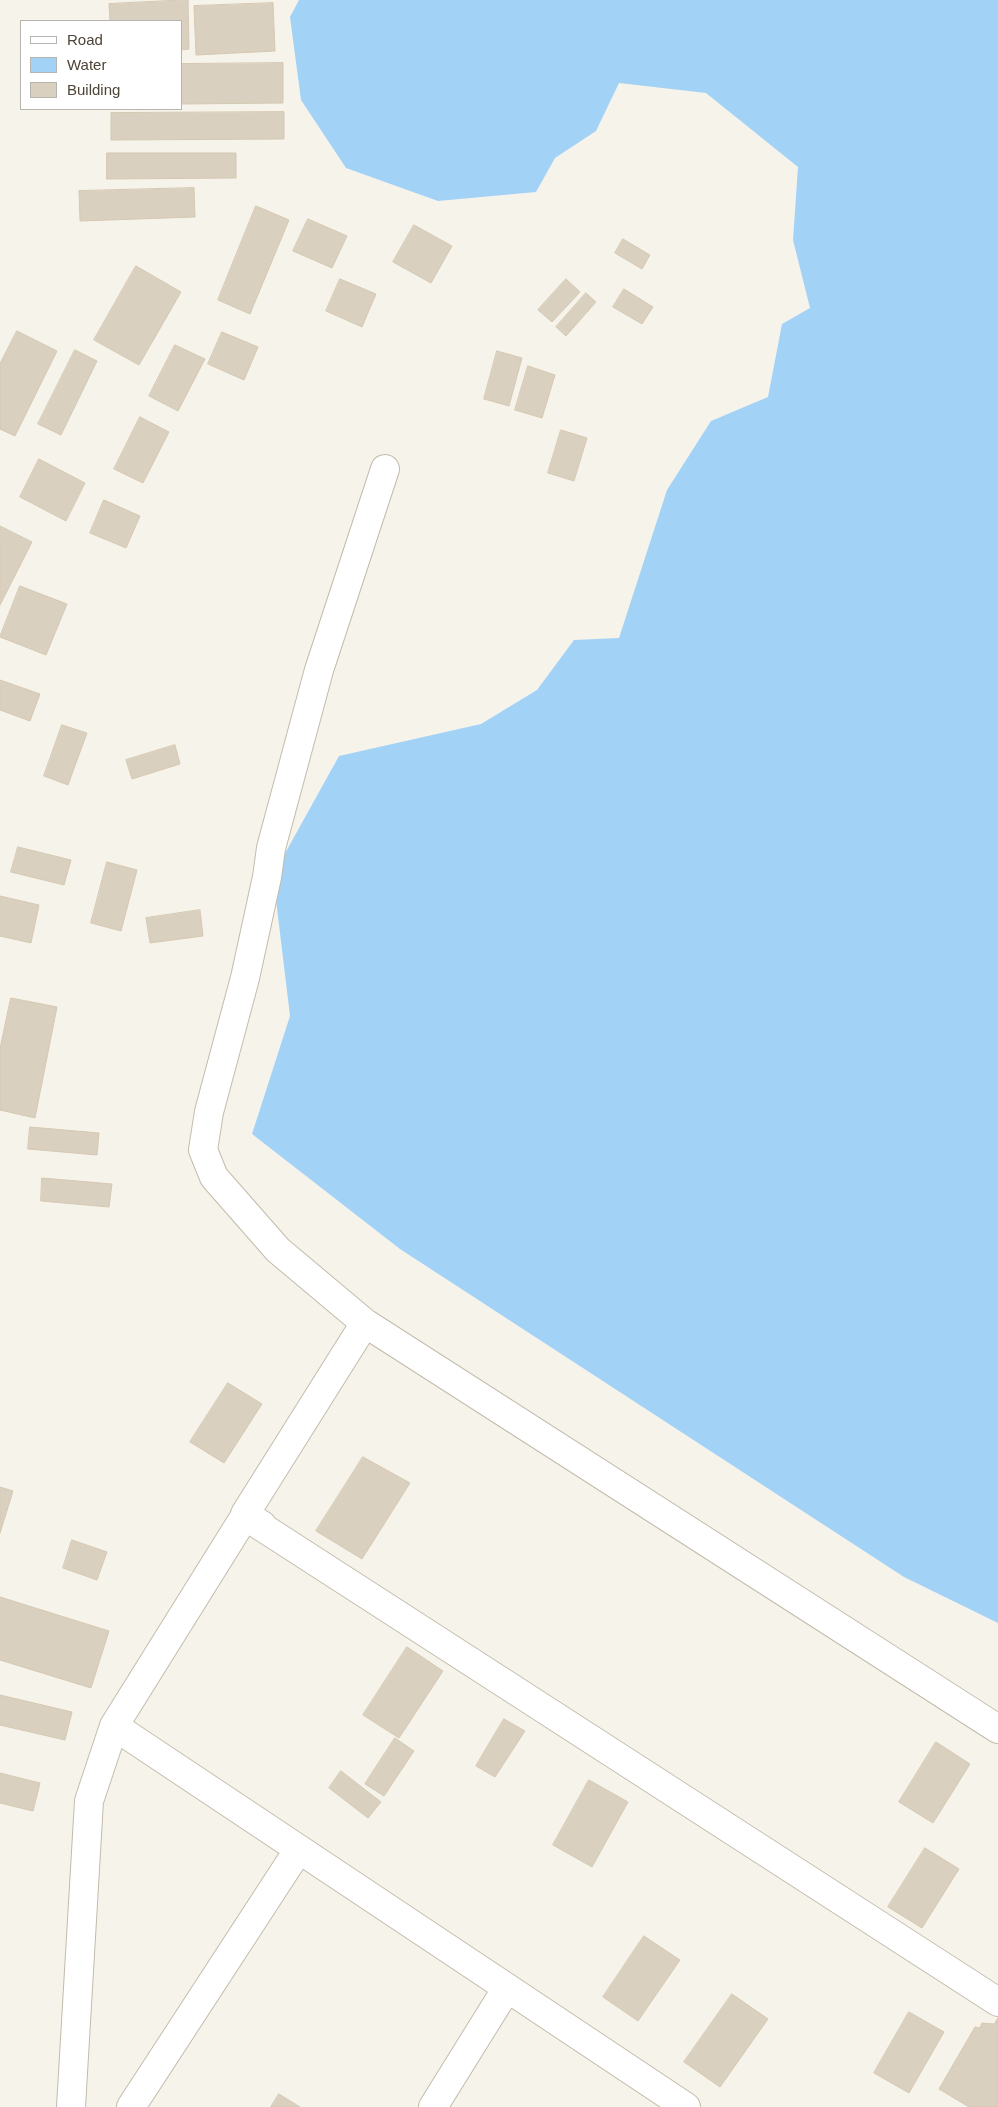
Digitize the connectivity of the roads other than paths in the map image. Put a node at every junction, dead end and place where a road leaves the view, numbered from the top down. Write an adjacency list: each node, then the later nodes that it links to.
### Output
1 (385, 469): 2 (street)
2 (365, 1323): 4 (street); 7 (street)
3 (114, 1726): 5 (street); 7 (street); 8 (street)
4 (998, 1729)
5 (298, 1850): 6 (street); 9 (street)
6 (507, 1988): 10 (street); 11 (street)
7 (998, 2001)
8 (71, 2107)
9 (131, 2107)
10 (433, 2107)
11 (686, 2107)

